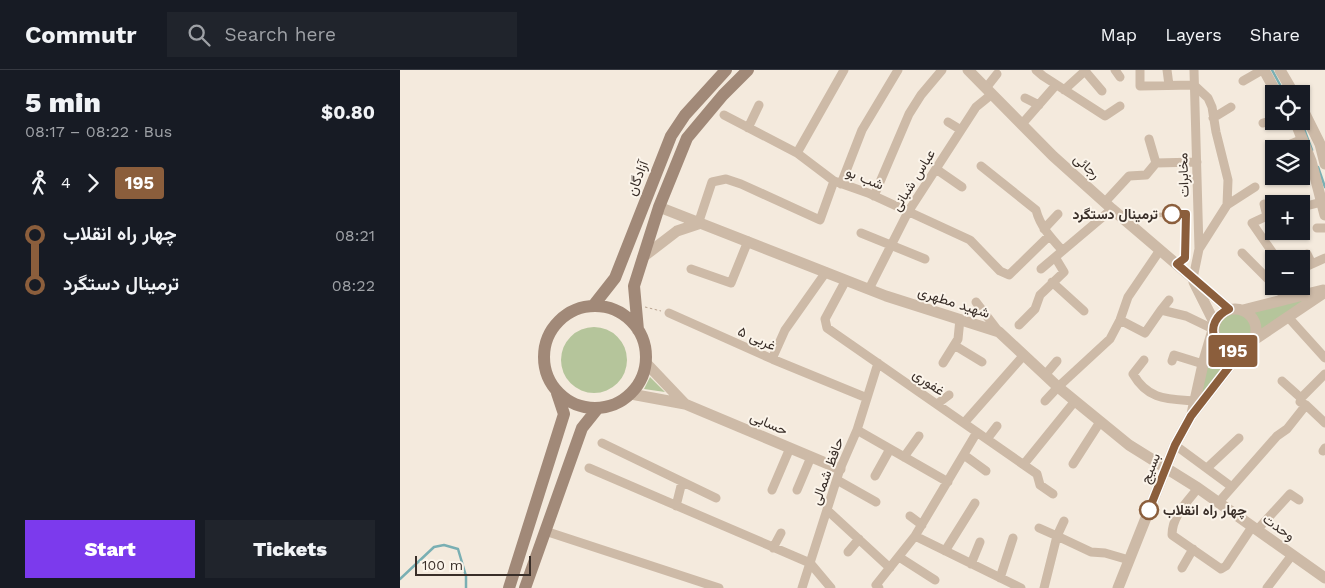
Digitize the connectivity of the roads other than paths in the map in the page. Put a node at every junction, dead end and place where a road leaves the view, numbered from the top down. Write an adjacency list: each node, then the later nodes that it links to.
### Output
1 (726, 70): 91 (main road, آزادگان)
2 (748, 70): 54 (main road)
3 (844, 70): 39 (street)
4 (898, 70): 45 (street)
5 (942, 70): 48 (street)
6 (968, 70): 21 (street, رجائی)
7 (1085, 70): 20 (street); 22 (street)
8 (1140, 70): 17 (street)
9 (1167, 70): 17 (street)
10 (1194, 70): 16 (street, مخابرات)
11 (1263, 70): 15 (street); 18 (street)
12 (1280, 70): 19 (street)
13 (1043, 72): 20 (street)
14 (998, 74): 21 (street, عباس شبانی)
15 (1243, 80)
16 (1194, 84): 17 (street); 29 (street); 40 (street, مخابرات)
17 (1169, 85)
18 (1272, 85)
19 (1289, 85)
20 (1060, 87): 25 (street); 26 (street)
21 (989, 91): 32 (street, رجائی); 34 (street, عباس شبانی)
22 (1102, 91)
23 (1025, 98): 25 (street)
24 (759, 105): 33 (street)
25 (1038, 105): 32 (street)
26 (1120, 106)
27 (1231, 107): 29 (street)
28 (724, 115): 33 (street)
29 (1213, 118): 51 (street)
30 (1310, 121): 38 (street)
31 (948, 122): 34 (street)
32 (1022, 124): 53 (street, رجائی)
33 (748, 128): 39 (street)
34 (961, 130): 44 (street, عباس شبانی)
35 (1299, 130): 37 (street)
36 (1148, 139): 41 (street)
37 (1303, 139): 49 (street)
38 (1323, 142): 42 (street)
39 (797, 153): 45 (street)
40 (1197, 162): 41 (street); 64 (street, مخابرات)
41 (1156, 163): 53 (street)
42 (1325, 164)
43 (981, 166): 60 (street)
44 (936, 169): 46 (street); 55 (street, عباس شبانی)
45 (837, 182): 48 (street, شب بو); 59 (street, شب بو)
46 (962, 187)
47 (1255, 187): 51 (street)
48 (874, 196): 55 (street, شب بو)
49 (1322, 202): 52 (street); 58 (street)
50 (1264, 204): 67 (street)
51 (1227, 205): 64 (street)
52 (1310, 205)
53 (1108, 206): 65 (street); 66 (street, رجائی)
54 (659, 207): 59 (street, شهید مطهری); 70 (main road)
55 (908, 212): 60 (street, شب بو); 63 (street, عباس شبانی)
56 (1058, 214): 60 (street)
57 (1157, 215): 74 (lane)
58 (1325, 215)
59 (698, 224): 62 (street, شهید مطهری); 70 (street)
60 (1046, 232): 65 (street)
61 (861, 233): 63 (street)
62 (748, 241): 76 (street); 78 (street, شهید مطهری)
63 (892, 244): 72 (street); 83 (street, عباس شبانی)
64 (1200, 249): 80 (street, مخابرات)
65 (1062, 250): 69 (street)
66 (1160, 250): 74 (street, رجائی); 99 (street)
67 (1271, 250)
68 (1242, 253): 79 (street)
69 (1055, 256): 77 (street); 82 (street)
70 (643, 257): 102 (main road)
71 (1325, 258): 75 (street)
72 (925, 259)
73 (1310, 260): 75 (street)
74 (1177, 264): 80 (street, رجائی)
75 (1312, 264)
76 (691, 269)
77 (1040, 269)
78 (826, 272): 81 (street, شهید مطهری); 109 (street)
79 (1265, 277)
80 (1193, 278): 92 (street, رجائی); 101 (street)
81 (846, 280): 83 (street, شهید مطهری); 116 (street, غفوری)
82 (1052, 282): 95 (street); 100 (street)
83 (869, 289): 98 (street, شهید مطهری)
84 (1310, 290): 85 (street)
85 (1325, 291): 97 (street)
86 (1283, 295): 88 (street)
87 (1293, 295): 88 (street)
88 (1287, 299): 94 (street)
89 (1169, 300): 93 (street)
90 (976, 302): 103 (street)
91 (593, 306): 102 (main road); 122 (main road)
92 (1229, 309): 94 (street); 101 (street)
93 (1161, 310): 99 (street); 101 (street)
94 (1243, 310): 104 (street)
95 (1084, 311)
96 (669, 314): 109 (street, ۵ غربی)
97 (1288, 317): 104 (street); 108 (street)
98 (960, 319): 103 (street, شهید مطهری); 105 (street)
99 (1120, 320): 121 (street)
100 (1019, 325)
101 (1214, 326): 106 (street); 117 (street, بسیج)
102 (638, 330): 115 (main road)
103 (999, 332): 107 (street, شهید مطهری)
104 (1254, 340): 106 (street)
105 (954, 345): 113 (street); 114 (street)
106 (1243, 349): 133 (street, بسیج)
107 (1024, 355): 119 (street, شهید مطهری); 135 (street)
108 (1325, 358)
109 (772, 359): 125 (street, ۵ غربی)
110 (1144, 360): 127 (street)
111 (1057, 361): 119 (street)
112 (1172, 361): 117 (street)
113 (943, 362)
114 (982, 362)
115 (646, 363): 123 (main road); 130 (street, حسابی)
116 (878, 363): 125 (street, حافظ شمالی); 131 (street, غفوری)
117 (1203, 364): 127 (street, بسیج)
118 (1325, 374): 128 (street)
119 (1045, 375): 121 (street, شهید مطهری)
120 (1282, 381): 128 (street)
121 (1058, 387): 126 (street, شهید مطهری); 129 (street)
122 (557, 392): 132 (main road); 199 (main road)
123 (630, 394): 130 (street, حسابی); 132 (main road)
124 (949, 394): 131 (street)
125 (867, 398): 138 (street, حافظ شمالی)
126 (1075, 401): 134 (street, شهید مطهری); 150 (street)
127 (1194, 401): 133 (street, بسیج)
128 (1303, 401): 136 (street); 160 (street)
129 (1045, 402)
130 (685, 404): 145 (street, حسابی)
131 (937, 404): 135 (street, غفوری)
132 (598, 408): 177 (main road)
133 (1191, 416): 144 (street, بسیج)
134 (1100, 422): 151 (street); 152 (street, شهید مطهری)
135 (964, 423): 139 (street, غفوری)
136 (1325, 423)
137 (997, 426): 142 (street)
138 (857, 430): 146 (street); 156 (street, حافظ شمالی)
139 (978, 432): 142 (street, غفوری); 147 (street)
140 (919, 436): 149 (street)
141 (1239, 438): 154 (street)
142 (987, 439): 150 (street, غفوری)
143 (602, 443): 158 (street)
144 (1175, 445): 152 (street, بسیج); 154 (street)
145 (790, 448): 148 (street, حسابی); 162 (street)
146 (890, 449): 149 (street); 157 (street)
147 (964, 455): 155 (street); 159 (street)
148 (811, 457): 156 (street, حسابی); 163 (street)
149 (904, 457): 159 (street)
150 (1024, 464): 164 (street, غفوری)
151 (1073, 464)
152 (1166, 467): 161 (street, وحدت); 190 (street, بسیج)
153 (589, 468): 170 (street)
154 (1208, 468): 160 (street)
155 (986, 470)
156 (839, 475): 167 (street); 171 (street, حافظ شمالی)
157 (876, 476)
158 (682, 482): 165 (street); 170 (street)
159 (948, 482): 174 (street)
160 (1232, 487): 169 (street)
161 (1198, 488): 169 (street, وحدت); 185 (street)
162 (772, 490)
163 (797, 490)
164 (1053, 494)
165 (716, 498)
166 (1299, 500): 176 (street)
167 (876, 502)
168 (975, 503): 186 (street)
169 (1218, 503): 176 (street, وحدت)
170 (676, 506): 184 (street)
171 (827, 510): 182 (street); 191 (street, حافظ شمالی)
172 (910, 516): 174 (street)
173 (1064, 521): 180 (street)
174 (922, 526): 179 (street)
175 (1039, 528): 180 (street)
176 (1255, 528): 185 (street); 188 (street, وحدت)
177 (545, 531): 200 (main road); 201 (street)
178 (781, 533): 184 (street)
179 (915, 536): 186 (street); 189 (street)
180 (1057, 536): 190 (street); 205 (street)
181 (1013, 538): 197 (street)
182 (859, 539): 187 (street); 193 (street)
183 (980, 542): 192 (street)
184 (774, 548): 191 (street)
185 (1193, 549): 194 (street)
186 (945, 551): 192 (street)
187 (848, 552)
188 (1292, 555): 195 (street, وحدت); 207 (street)
189 (899, 557): 193 (street); 196 (street)
190 (1129, 560): 206 (street, بسیج)
191 (810, 563): 202 (street, حافظ شمالی); 203 (street)
192 (972, 564): 197 (street)
193 (890, 568): 198 (street)
194 (1182, 568)
195 (1325, 578)
196 (934, 580)
197 (1003, 582): 204 (street)
198 (878, 587)
199 (509, 588)
200 (525, 588)
201 (719, 588)
202 (802, 588)
203 (831, 588)
204 (1021, 588)
205 (1044, 588)
206 (1118, 588)
207 (1267, 588)

